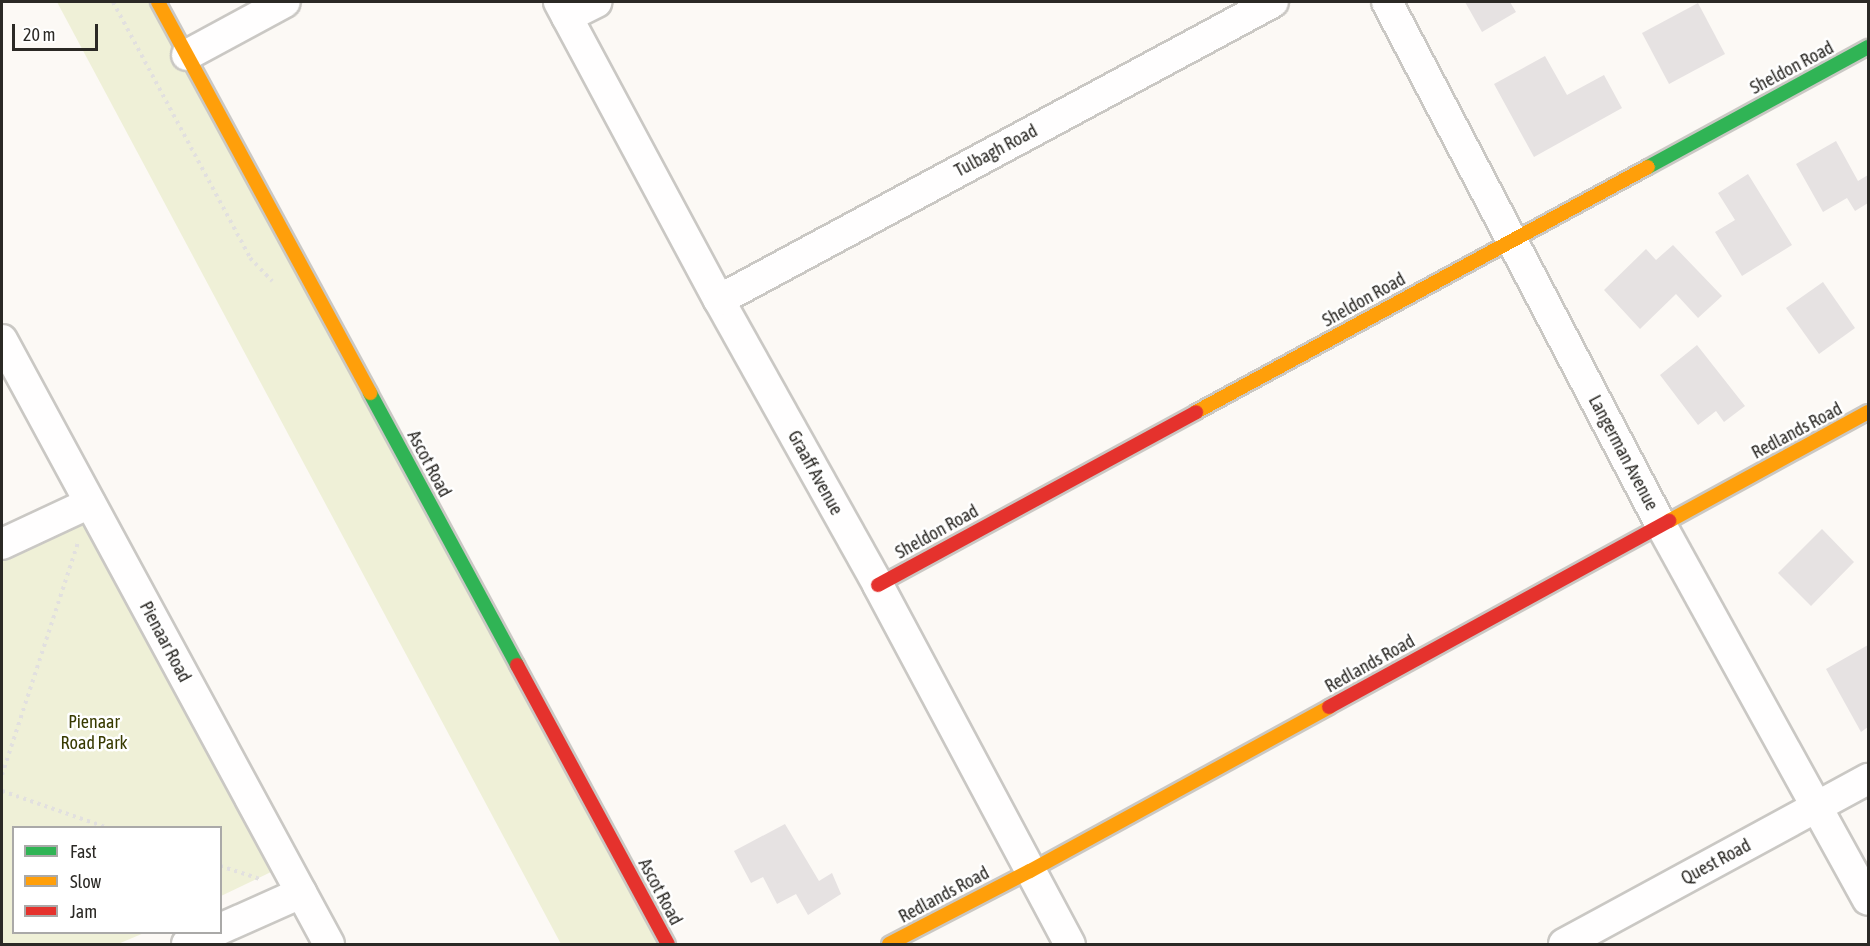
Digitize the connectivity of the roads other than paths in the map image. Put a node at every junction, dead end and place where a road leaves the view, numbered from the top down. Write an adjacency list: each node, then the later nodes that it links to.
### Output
1 (159, 2): 8 (street, Ascot Road)
2 (285, 2): 8 (street)
3 (596, 2): 6 (street)
4 (1273, 2): 10 (street, Tulbagh Road)
5 (1386, 2): 9 (street, Langerman Avenue)
6 (563, 9): 10 (street, Graaff Avenue)
7 (1869, 47): 9 (street, Sheldon Road)
8 (187, 55): 26 (street, Ascot Road)
9 (1512, 240): 14 (street, Langerman Avenue); 16 (street, Sheldon Road)
10 (719, 300): 16 (street, Graaff Avenue)
11 (2, 340): 13 (street, Pienaar Road)
12 (1869, 412): 14 (street, Redlands Road)
13 (90, 503): 15 (street); 20 (street, Pienaar Road)
14 (1661, 525): 18 (street, Langerman Avenue); 19 (street, Redlands Road)
15 (2, 544)
16 (878, 585): 19 (street, Graaff Avenue)
17 (1869, 779): 18 (street, Quest Road)
18 (1816, 808): 21 (street, Langerman Avenue); 29 (street, Quest Road)
19 (1030, 871): 27 (street, Redlands Road); 28 (street, Graaff Avenue)
20 (301, 893): 22 (street); 25 (street, Pienaar Road)
21 (1869, 900)
22 (222, 928)
23 (212, 934): 24 (street)
24 (187, 945)
25 (329, 945)
26 (668, 945)
27 (889, 945)
28 (1070, 945)
29 (1564, 945)

